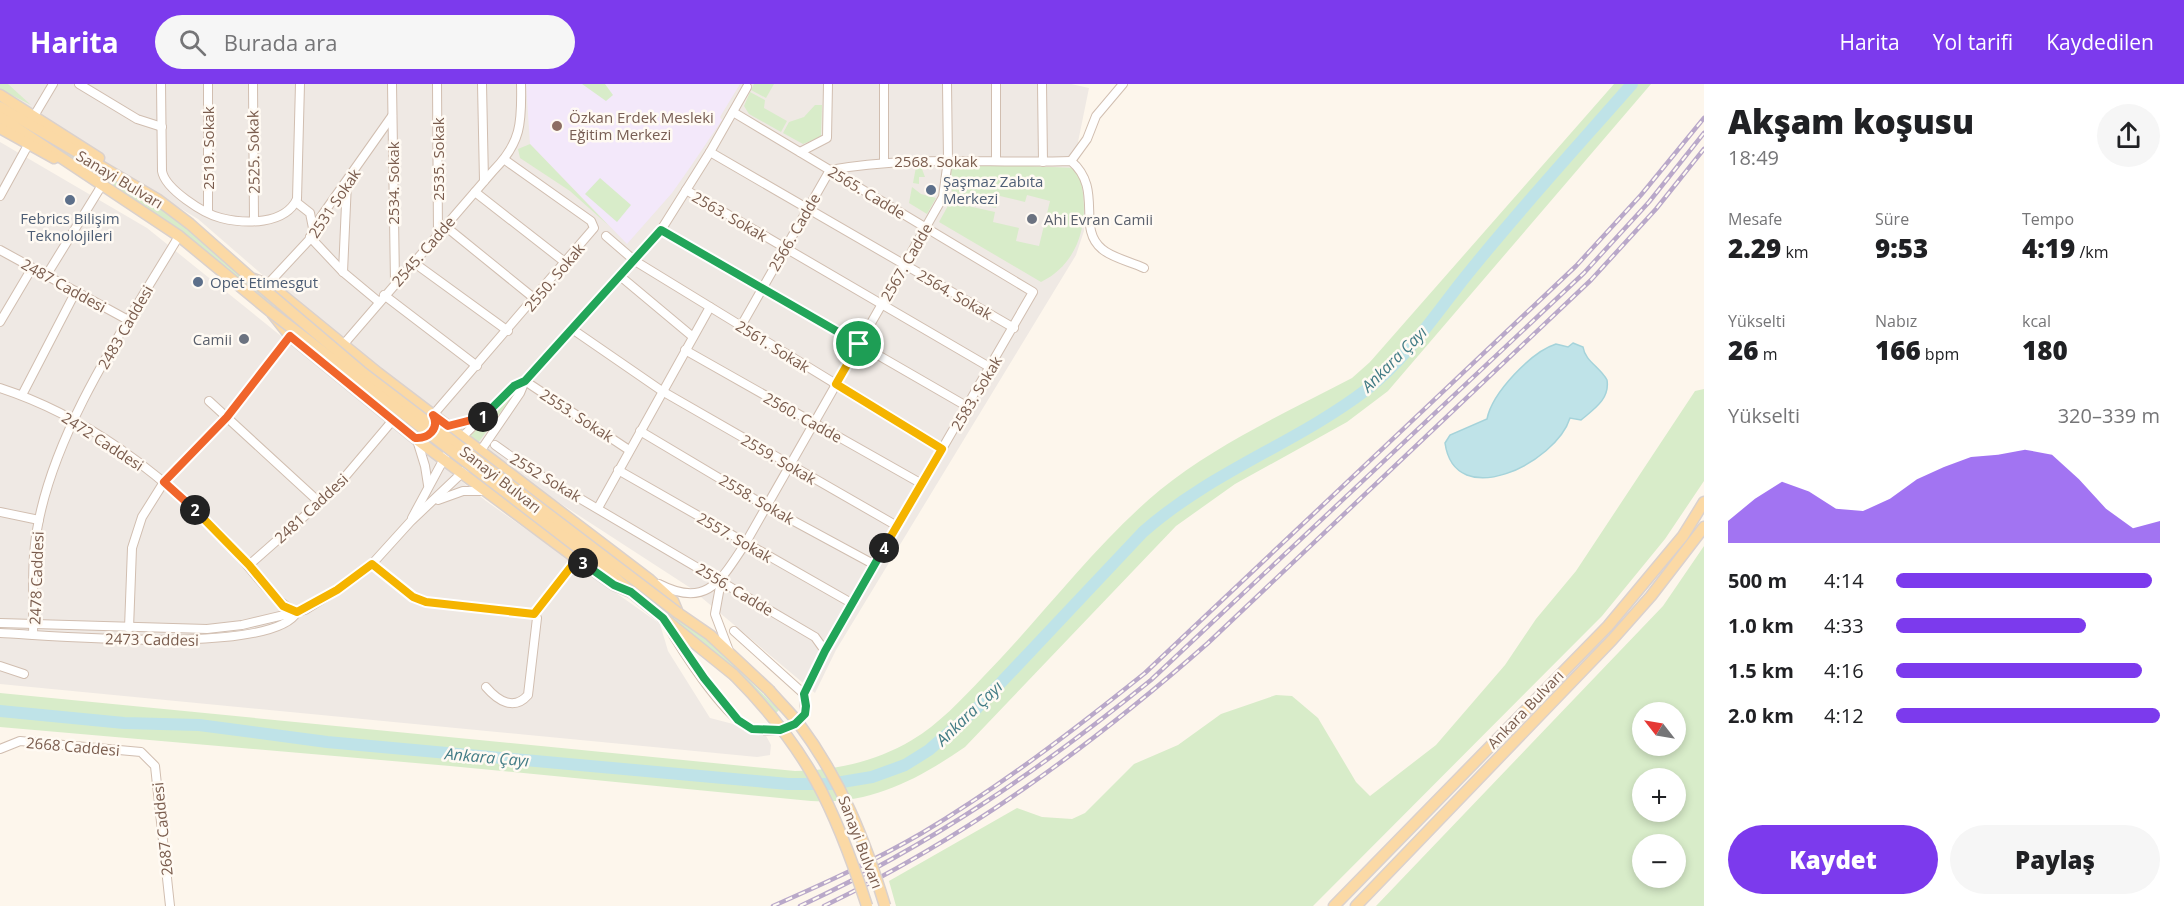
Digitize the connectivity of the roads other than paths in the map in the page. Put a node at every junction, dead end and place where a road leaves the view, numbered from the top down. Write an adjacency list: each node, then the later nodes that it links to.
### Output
1 (53, 84): 21 (street)
2 (79, 84): 24 (street)
3 (161, 84): 24 (street)
4 (208, 84): 46 (street, 2519. Sokak)
5 (253, 84): 47 (street, 2525. Sokak)
6 (300, 84): 44 (street)
7 (392, 84): 22 (street, 2534. Sokak)
8 (437, 84): 51 (street, 2535. Sokak)
9 (482, 84): 38 (street)
10 (521, 84): 29 (street)
11 (828, 84): 28 (street)
12 (884, 84): 33 (street)
13 (947, 84): 30 (street, 2567. Cadde)
14 (996, 84): 31 (street)
15 (1042, 84): 34 (street)
16 (1124, 84): 32 (street)
17 (748, 85): 20 (street, 2473 Caddesi)
18 (0, 95): 21 (main road)
19 (0, 107): 37 (main road, Sanayi Bulvarı)
20 (733, 112): 27 (street, 2473 Caddesi); 28 (street, 2565. Cadde)
21 (34, 116): 37 (main road)
22 (392, 116): 39 (street, 2531 Sokak); 67 (street, 2534. Sokak)
23 (0, 117): 35 (main road, Sanayi Bulvarı)
24 (162, 127): 46 (street)
25 (0, 128): 26 (main road)
26 (28, 145): 35 (main road); 43 (street)
27 (710, 152): 41 (street, 2473 Caddesi); 45 (street, 2564. Sokak)
28 (800, 152): 36 (street, 2565. Cadde)
29 (506, 160): 38 (street, 2545. Cadde); 59 (street, 2550. Sokak)
30 (948, 160): 31 (street, 2568. Sokak); 33 (street, 2568. Sokak); 49 (street, 2567. Cadde)
31 (996, 161): 34 (street, 2568. Sokak)
32 (1071, 161): 34 (street, 2568. Sokak); 62 (street)
33 (884, 162): 36 (street, 2568. Sokak)
34 (1043, 162)
35 (71, 165): 40 (main road, Sanayi Bulvarı)
36 (830, 170): 45 (street, 2566. Cadde); 49 (street, 2565. Cadde)
37 (113, 173): 66 (main road, Sanayi Bulvarı)
38 (484, 181): 42 (street, 2545. Cadde)
39 (348, 182): 53 (street, 2531 Sokak); 63 (street)
40 (102, 185): 52 (main road, Sanayi Bulvarı); 64 (street)
41 (686, 190): 50 (street, 2473 Caddesi); 55 (street, 2563. Sokak)
42 (474, 192): 48 (street, 2545. Cadde); 59 (street)
43 (0, 196)
44 (296, 202): 47 (street); 53 (street)
45 (808, 209): 55 (street, 2566. Cadde); 60 (street, 2564. Sokak)
46 (208, 212): 47 (street)
47 (254, 220)
48 (445, 226): 51 (street, 2545. Cadde); 73 (street)
49 (926, 227): 60 (street, 2567. Cadde); 70 (street, 2565. Cadde)
50 (661, 230): 57 (street, 2473 Caddesi); 69 (street)
51 (438, 234): 58 (street, 2545. Cadde)
52 (179, 236): 76 (main road, Sanayi Bulvarı); 77 (street, 2483 Caddesi)
53 (311, 236): 63 (street); 68 (street, 2531 Sokak)
54 (606, 236): 57 (street, 2561. Sokak)
55 (785, 248): 69 (street, 2566. Cadde); 74 (street, 2563. Sokak)
56 (0, 250): 61 (street, 2487 Caddesi)
57 (634, 261): 65 (street, 2473 Caddesi); 75 (street, 2561. Sokak)
58 (413, 262): 67 (street, 2545. Cadde); 82 (street)
59 (566, 263): 73 (street, 2550. Sokak)
60 (904, 265): 74 (street, 2567. Cadde); 80 (street, 2564. Sokak)
61 (32, 268): 64 (street, 2487 Caddesi); 78 (street)
62 (1144, 268)
63 (343, 272): 72 (street)
64 (46, 276): 71 (street, 2487 Caddesi)
65 (620, 276): 81 (street, 2473 Caddesi); 84 (street)
66 (251, 278): 68 (main road); 141 (main road, Sanayi Bulvarı, bridge)
67 (395, 283): 72 (street, 2545. Cadde)
68 (268, 284): 86 (main road)
69 (763, 288): 79 (street, 2566. Cadde); 85 (street)
70 (1032, 290): 80 (street, 2583. Sokak)
71 (75, 293): 77 (street, 2487 Caddesi); 94 (street)
72 (382, 298): 86 (street, 2545. Cadde); 88 (street)
73 (535, 299): 82 (street, 2550. Sokak)
74 (882, 304): 85 (street, 2567. Cadde); 89 (street, 2563. Sokak)
75 (710, 307): 79 (street, 2561. Sokak); 84 (street)
76 (271, 312): 83 (main road); 138 (main road, Sanayi Bulvarı, bridge)
77 (128, 320): 101 (street, 2483 Caddesi)
78 (0, 322)
79 (741, 326): 91 (street, 2561. Sokak)
80 (1014, 328): 89 (street, 2583. Sokak)
81 (572, 329): 90 (street, 2473 Caddesi); 93 (street, 2559. Sokak)
82 (508, 331): 88 (street, 2550. Sokak)
83 (290, 336): 99 (street); 100 (main road)
84 (693, 337): 87 (street)
85 (859, 344): 91 (street, 2567. Cadde); 96 (street)
86 (343, 345): 97 (main road)
87 (685, 351): 93 (street); 102 (street, 2560. Cadde)
88 (477, 366): 97 (street, 2550. Sokak)
89 (991, 368): 96 (street, 2583. Sokak)
90 (525, 381): 98 (street, 2473 Caddesi); 105 (street, 2473 Caddesi); 111 (street, 2553. Sokak)
91 (836, 384): 102 (street, 2567. Cadde); 109 (street, 2561. Sokak)
92 (0, 388): 94 (street, 2472 Caddesi)
93 (662, 391): 104 (street); 113 (street, 2559. Sokak)
94 (22, 395): 101 (street, 2472 Caddesi)
95 (209, 401): 99 (street)
96 (968, 406): 109 (street, 2583. Sokak)
97 (433, 415): 103 (main road); 107 (main road)
98 (486, 416): 103 (street); 106 (street, 2473 Caddesi)
99 (227, 417): 117 (street); 121 (street)
100 (393, 420): 107 (main road); 121 (street, 2481 Caddesi)
101 (74, 421): 117 (street, 2472 Caddesi); 127 (street, 2478 Caddesi)
102 (814, 423): 113 (street, 2567. Cadde); 118 (street, 2560. Cadde)
103 (448, 426): 106 (main road)
104 (640, 431): 111 (street); 124 (street, 2558. Sokak)
105 (491, 434): 108 (street); 110 (street, 2473 Caddesi)
106 (463, 437): 110 (main road); 112 (street, 2473 Caddesi)
107 (416, 439): 112 (main road); 119 (street)
108 (495, 445): 114 (street); 125 (street, 2552 Sokak)
109 (942, 449): 118 (street, 2583. Sokak)
110 (481, 450): 114 (main road); 116 (street, 2473 Caddesi)
111 (629, 450): 115 (street)
112 (443, 460): 116 (main road); 119 (street, 2473 Caddesi)
113 (789, 465): 124 (street, 2567. Cadde); 129 (street, 2559. Sokak)
114 (502, 467): 120 (main road); 136 (main road)
115 (618, 470): 125 (street); 131 (street, 2557. Sokak)
116 (462, 473): 120 (main road); 123 (street, 2473 Caddesi)
117 (164, 482): 134 (street, 2472 Caddesi); 146 (street)
118 (922, 484): 129 (street, 2583. Sokak)
119 (428, 487): 128 (street, 2473 Caddesi)
120 (488, 492): 123 (street); 132 (main road)
121 (320, 502): 134 (street, 2481 Caddesi)
122 (1704, 502): 161 (main road, Ankara Bulvarı)
123 (432, 503): 128 (street, 2473 Caddesi)
124 (766, 506): 131 (street, 2567. Cadde); 135 (street, 2558. Sokak)
125 (598, 508): 137 (street, 2556. Cadde)
126 (0, 512): 127 (street)
127 (39, 520): 145 (street, 2478 Caddesi)
128 (411, 521): 133 (street, 2473 Caddesi)
129 (897, 526): 135 (street, 2583. Sokak)
130 (1704, 527): 162 (main road, Ankara Bulvarı)
131 (745, 543): 137 (street, 2567. Cadde); 139 (street, 2557. Sokak)
132 (577, 559): 138 (main road); 142 (street)
133 (372, 564): 140 (street, 2473 Caddesi); 142 (street)
134 (249, 565): 140 (street, 2472 Caddesi)
135 (875, 565): 139 (street, 2583. Sokak)
136 (650, 580): 137 (street); 141 (main road)
137 (721, 580): 150 (street); 151 (street, 2556. Cadde)
138 (631, 592): 143 (main road, Sanayi Bulvarı)
139 (853, 604): 151 (street, 2583. Sokak)
140 (297, 612): 146 (street, 2473 Caddesi); 149 (street, 2473 Caddesi)
141 (678, 613): 150 (main road, Sanayi Bulvarı)
142 (534, 614): 154 (street)
143 (663, 618): 155 (street); 159 (main road, Sanayi Bulvarı, bridge)
144 (0, 623): 145 (street, 2473 Caddesi)
145 (34, 624): 146 (street, 2473 Caddesi); 149 (street, 2478 Caddesi)
146 (129, 628)
147 (734, 631): 155 (street)
148 (0, 633): 149 (street, 2473 Caddesi)
149 (33, 634)
150 (729, 651): 160 (main road, Sanayi Bulvarı, bridge)
151 (825, 651): 155 (street)
152 (0, 666): 153 (street)
153 (24, 674)
154 (486, 687)
155 (804, 694)
156 (0, 749): 157 (street, 2668 Caddesi)
157 (147, 755): 158 (street, 2687 Caddesi)
158 (170, 906)
159 (867, 906)
160 (885, 906)
161 (1334, 906)
162 (1356, 906)

